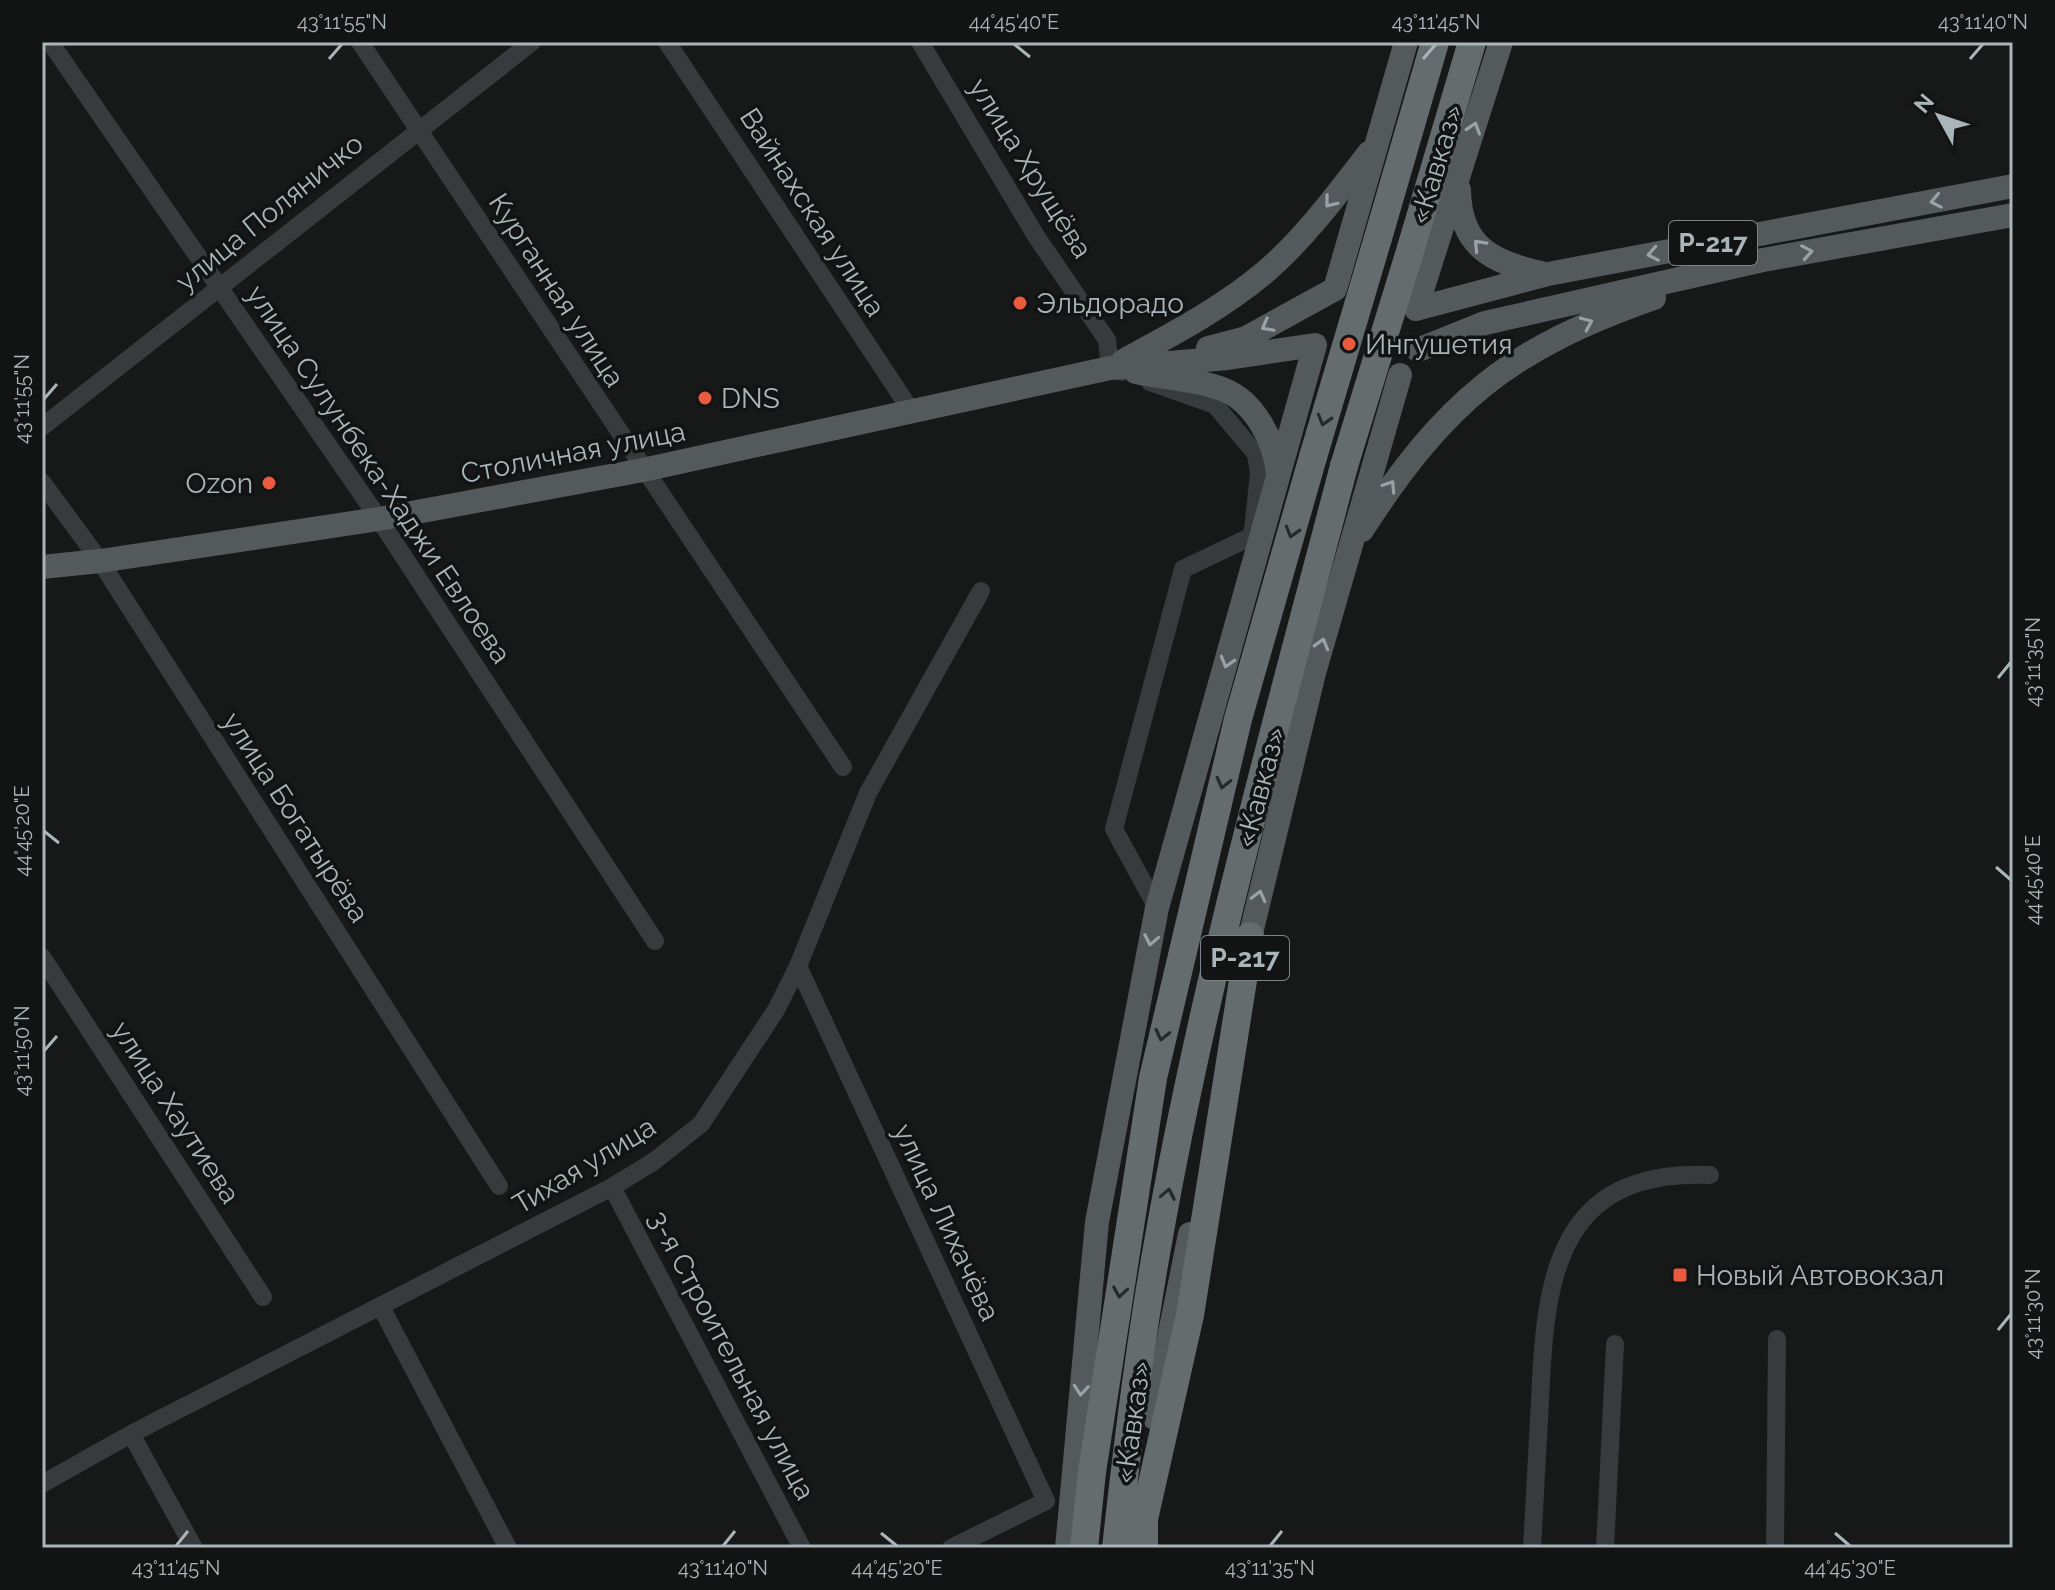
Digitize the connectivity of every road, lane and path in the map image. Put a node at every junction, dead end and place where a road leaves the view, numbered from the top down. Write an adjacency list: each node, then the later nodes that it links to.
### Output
1 (50, 42): 17 (street, улица Сулунбека-Хаджи Евлоева)
2 (360, 42): 10 (street, Курганная улица)
3 (532, 42): 10 (street, улица Поляничко)
4 (667, 42): 25 (street, Вайнахская улица)
5 (920, 42): 23 (street, улица Хрущёва)
6 (1406, 42): 11 (main road)
7 (1435, 42): 56 (highway, «Кавказ» / Р-217, one-way to 56, bridge)
8 (1472, 42): 57 (highway, «Кавказ» / Р-217, one-way to 8, bridge)
9 (1501, 42): 12 (main road, Р-217, one-way to 9)
10 (418, 128): 17 (street, улица Поляничко); 27 (street, Курганная улица)
11 (1378, 141): 18 (main road); 23 (main road, one-way to 23)
12 (1459, 174): 16 (main road, Р-217, one-way to 12); 19 (main road, Р-217)
13 (2013, 186): 16 (main road, Р-217, one-way to 16)
14 (2013, 215): 15 (main road, Р-217, one-way to 14)
15 (1763, 260): 21 (main road, Р-217); 32 (main road, Р-217, one-way to 15)
16 (1548, 274): 19 (main road, Р-217)
17 (220, 288): 26 (street, улица Поляничко); 30 (street, улица Сулунбека-Хаджи Евлоева)
18 (1335, 289): 19 (main road); 20 (main road); 22 (main road, one-way to 22)
19 (1416, 309): 21 (main road)
20 (1315, 345): 22 (main road); 24 (main road); 28 (main road)
21 (1418, 350): 24 (main road)
22 (1145, 363): 23 (main road)
23 (1110, 368): 25 (main road, Столичная улица); 28 (main road); 31 (street)
24 (1400, 375): 32 (main road, Р-217)
25 (912, 412): 27 (main road, Столичная улица)
26 (42, 427)
27 (643, 470): 30 (main road, Столичная улица); 36 (street, Курганная улица)
28 (1279, 479): 31 (main road)
29 (42, 482): 33 (street, улица Богатырёва)
30 (379, 519): 33 (main road, Столичная улица); 39 (street, улица Сулунбека-Хаджи Евлоева)
31 (1258, 534): 37 (main road, one-way to 37); 37 (street)
32 (1347, 552): 38 (main road, Р-217, one-way to 32)
33 (100, 561): 34 (main road, Столичная улица); 43 (street, улица Богатырёва)
34 (42, 567)
35 (981, 591): 41 (street, Тихая улица)
36 (843, 767)
37 (1157, 908): 55 (main road, one-way to 55)
38 (1250, 936): 58 (main road, Р-217); 59 (highway)
39 (655, 941)
40 (42, 957): 45 (street, улица Хаутиева)
41 (798, 966): 44 (street, Тихая улица); 54 (street, улица Лихачёва)
42 (1710, 1175): 60 (street)
43 (499, 1186)
44 (612, 1187): 46 (street, Тихая улица); 53 (street, 3-я Строительная улица)
45 (263, 1297)
46 (381, 1307): 49 (street, Тихая улица); 52 (street)
47 (1777, 1339): 62 (street)
48 (1615, 1344): 61 (street)
49 (131, 1434): 50 (street, Тихая улица); 51 (street)
50 (42, 1484)
51 (194, 1548)
52 (508, 1548)
53 (802, 1548)
54 (951, 1548)
55 (1067, 1548)
56 (1084, 1548)
57 (1116, 1548)
58 (1122, 1548)
59 (1144, 1548)
60 (1532, 1548)
61 (1605, 1548)
62 (1775, 1548)

